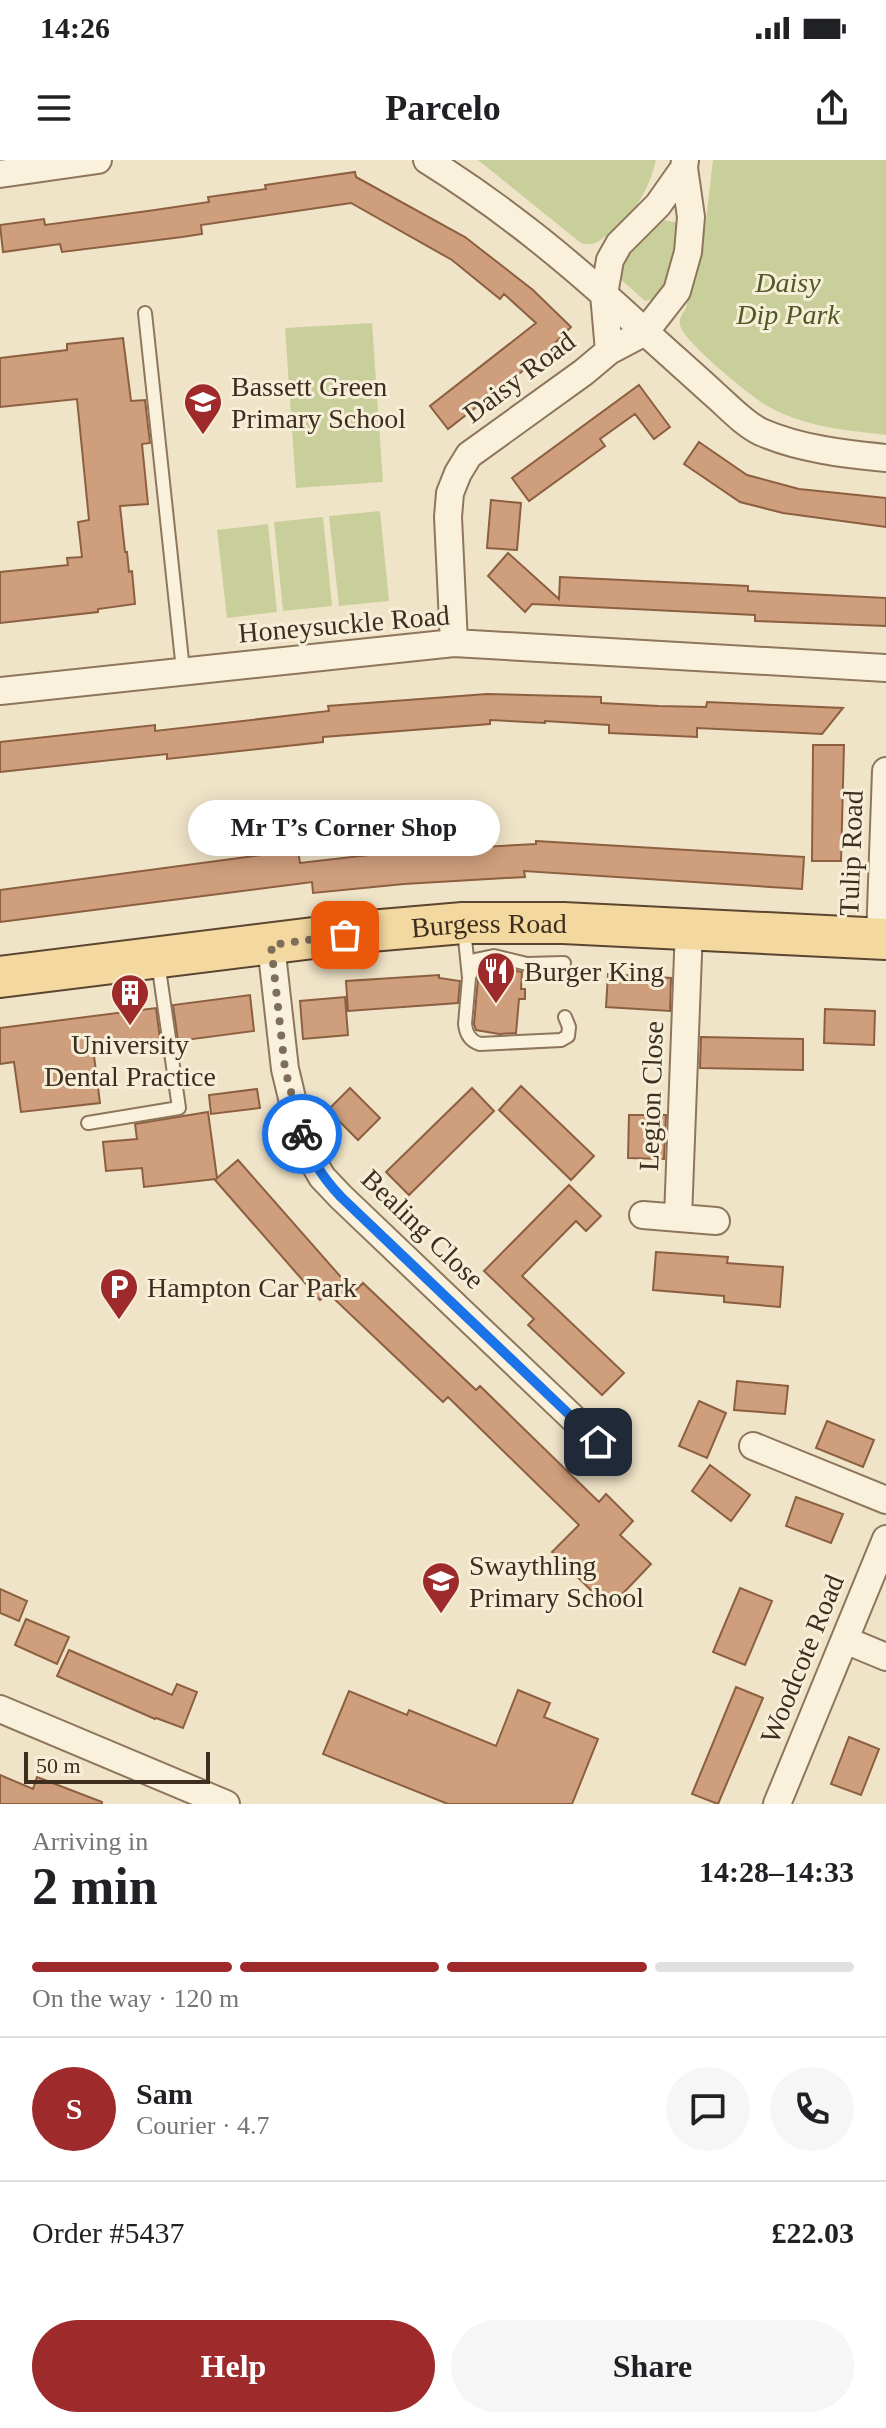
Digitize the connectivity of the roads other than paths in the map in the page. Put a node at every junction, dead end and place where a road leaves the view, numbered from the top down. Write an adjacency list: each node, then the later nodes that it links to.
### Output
1 (98, 160): 4 (street)
2 (427, 160): 5 (street)
3 (685, 164): 5 (street, Daisy Road); 7 (street)
4 (0, 174)
5 (604, 294): 7 (street); 8 (street, Daisy Road)
6 (145, 313): 12 (lane)
7 (645, 332): 8 (street, Daisy Road); 9 (street)
8 (609, 351): 10 (street, Daisy Road)
9 (886, 458)
10 (454, 643): 11 (street, Honeysuckle Road); 12 (street, Honeysuckle Road)
11 (886, 668)
12 (183, 670): 13 (street, Honeysuckle Road)
13 (0, 691)
14 (886, 771): 17 (street, Tulip Road)
15 (463, 923): 16 (main road, Burgess Road); 18 (main road, Burgess Road); 22 (lane)
16 (689, 928): 17 (main road, Burgess Road); 26 (street, Legion Close)
17 (883, 938)
18 (271, 945): 19 (main road, Burgess Road); 28 (street, Bealing Close)
19 (158, 958): 21 (main road, Burgess Road); 24 (lane)
20 (564, 963): 22 (lane)
21 (0, 977)
22 (469, 978): 23 (lane)
23 (565, 1017)
24 (88, 1123)
25 (643, 1215): 26 (street, Legion Close)
26 (678, 1218): 27 (street, Legion Close)
27 (716, 1221)
28 (616, 1423)
29 (753, 1446): 30 (street)
30 (886, 1500)
31 (886, 1539): 32 (street, Woodcote Road)
32 (845, 1640): 33 (street); 36 (street, Woodcote Road)
33 (886, 1657)
34 (0, 1709): 35 (street)
35 (226, 1804)
36 (777, 1804)

